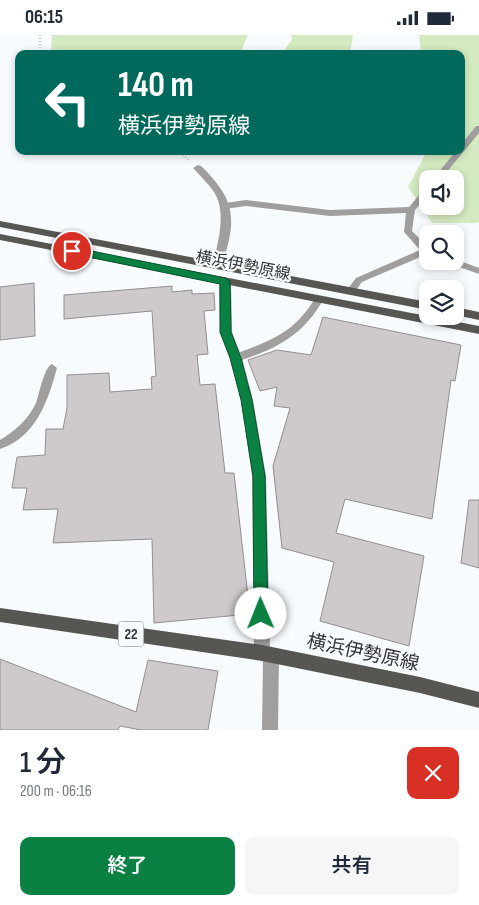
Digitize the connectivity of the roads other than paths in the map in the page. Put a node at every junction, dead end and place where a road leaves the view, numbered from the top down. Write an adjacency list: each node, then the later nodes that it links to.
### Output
1 (479, 128): 2 (lane)
2 (465, 146)
3 (458, 155): 5 (lane)
4 (198, 168): 7 (street)
5 (445, 170)
6 (419, 201): 8 (lane)
7 (225, 205): 8 (lane); 13 (street)
8 (411, 210): 11 (lane)
9 (0, 224): 13 (main road, 横浜伊勢原線)
10 (0, 237): 16 (main road, 横浜伊勢原線)
11 (419, 245)
12 (419, 256): 17 (lane)
13 (217, 265): 17 (main road, 横浜伊勢原線)
14 (464, 266): 15 (lane)
15 (479, 271)
16 (225, 281): 18 (main road, 横浜伊勢原線); 23 (street)
17 (351, 291): 19 (main road, 横浜伊勢原線)
18 (318, 300): 22 (main road, 横浜伊勢原線); 23 (lane)
19 (419, 304)
20 (464, 313): 21 (main road)
21 (479, 316)
22 (479, 329)
23 (236, 358): 27 (street)
24 (52, 368): 25 (lane)
25 (0, 445)
26 (0, 615): 27 (main road, 横浜伊勢原線 / 22)
27 (266, 654): 28 (main road, 横浜伊勢原線 / 22); 29 (street)
28 (479, 700)
29 (270, 730)

